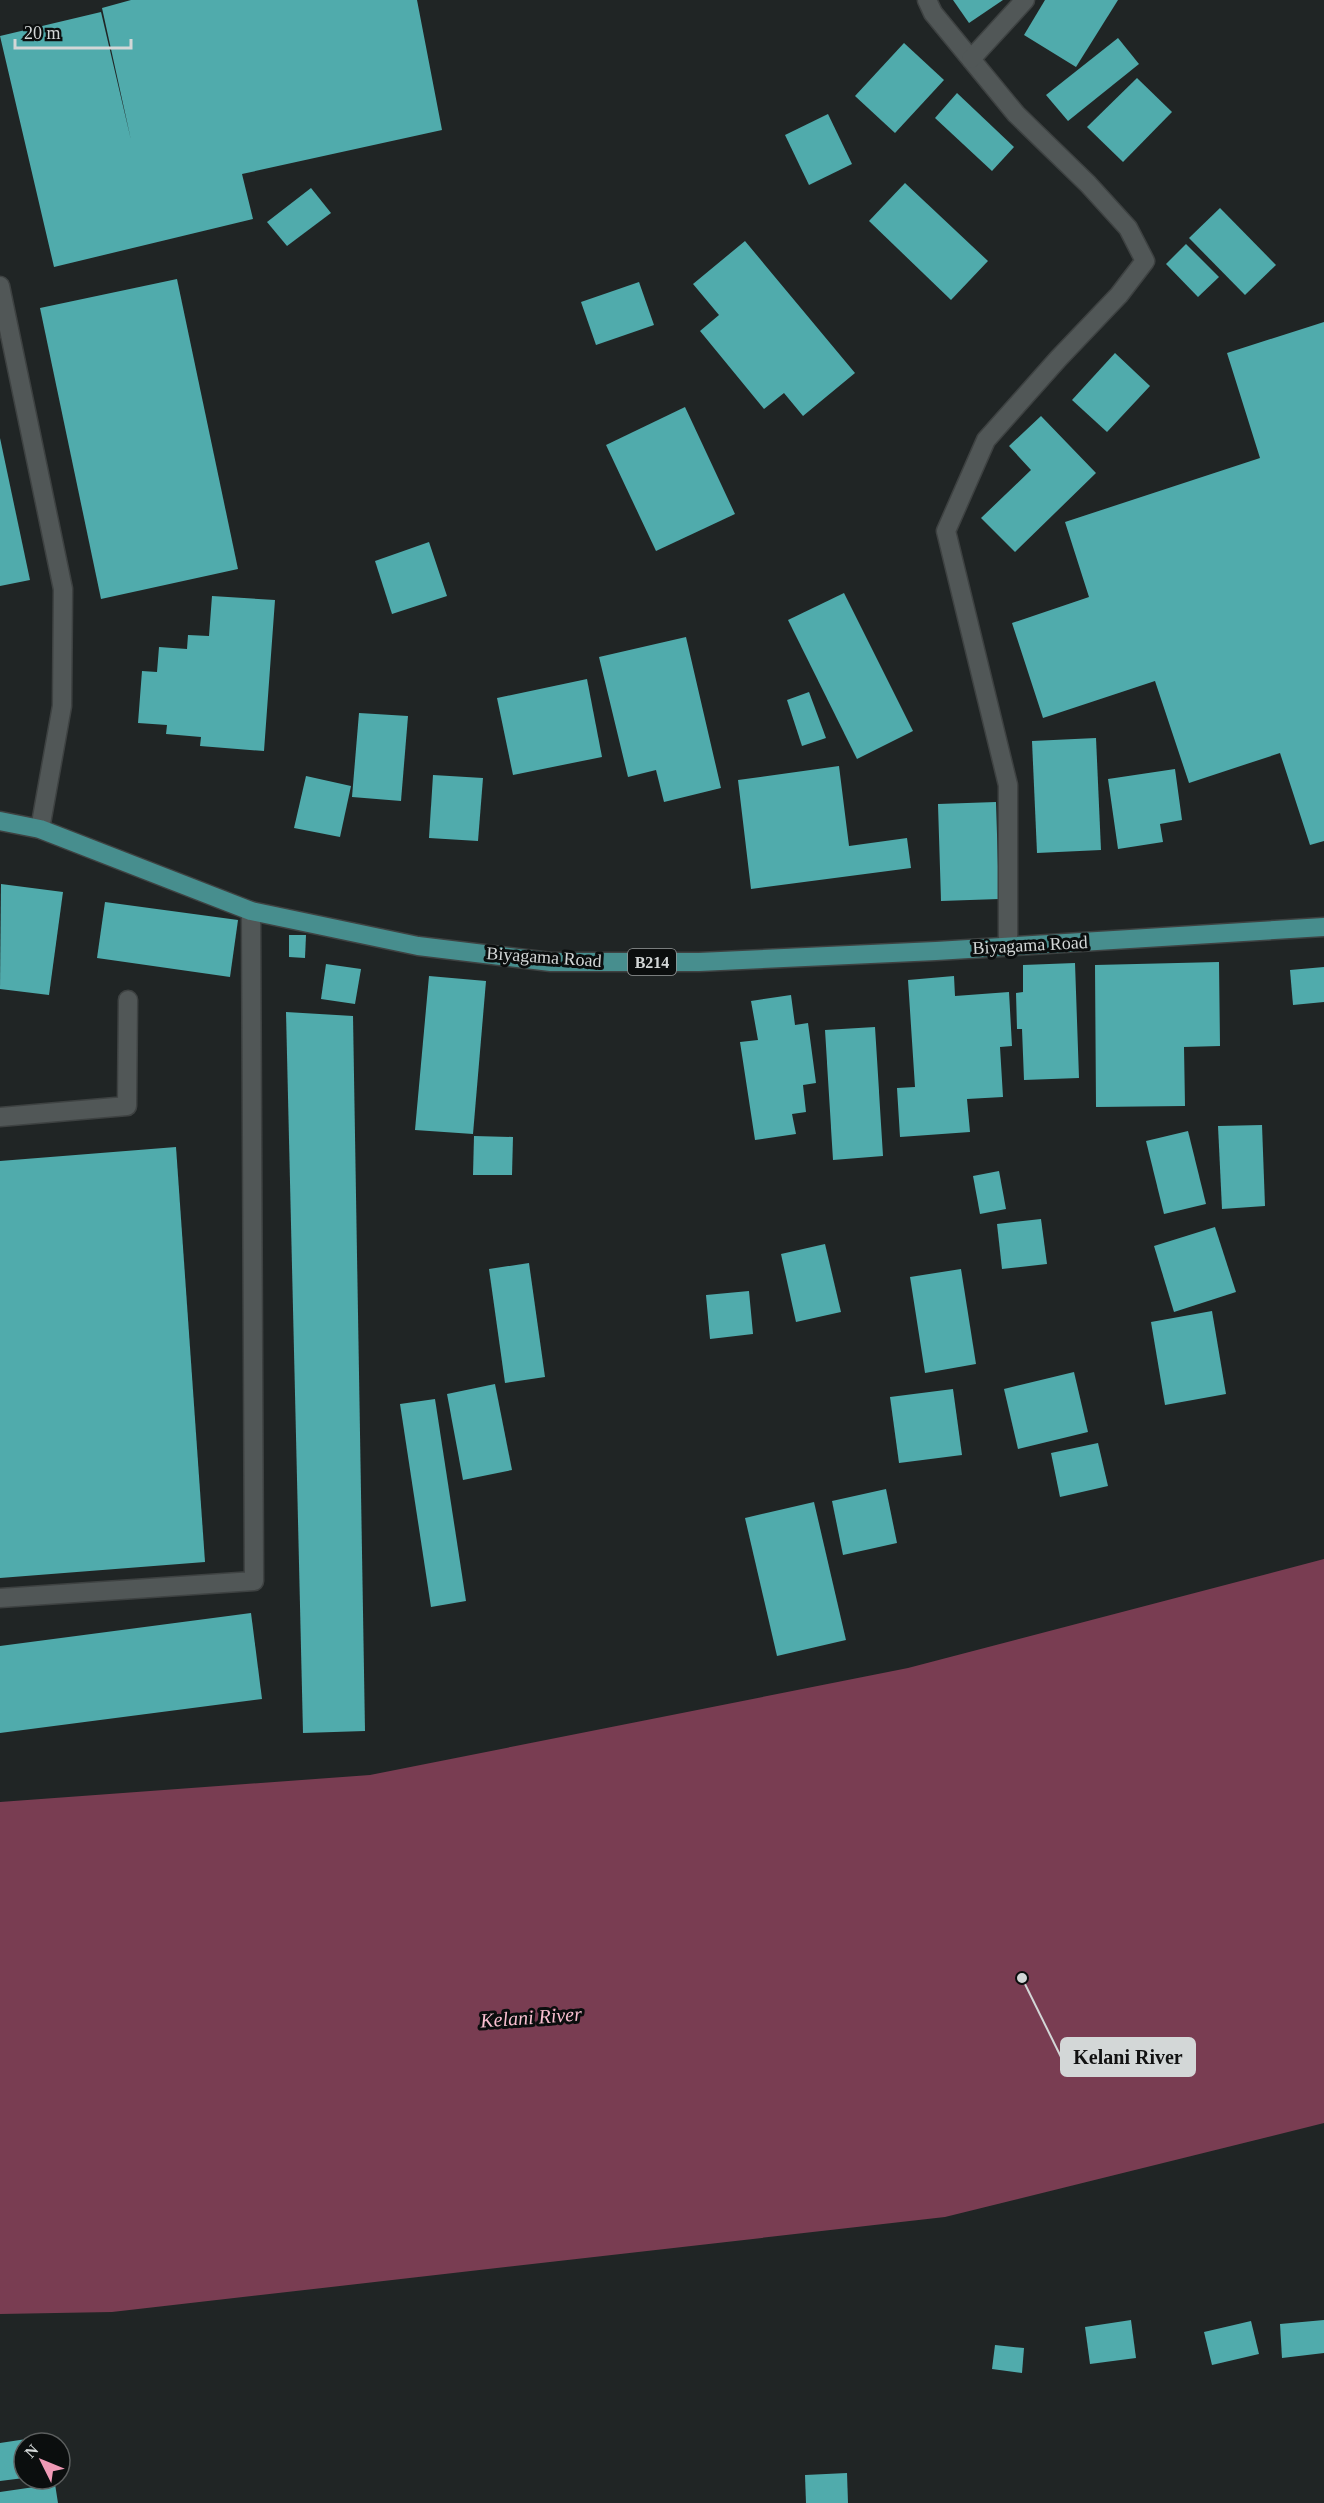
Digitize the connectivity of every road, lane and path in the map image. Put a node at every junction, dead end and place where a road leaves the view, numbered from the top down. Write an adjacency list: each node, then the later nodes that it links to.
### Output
1 (927, 0): 3 (street)
2 (1025, 0): 3 (street)
3 (971, 59): 9 (street)
4 (0, 286): 6 (street)
5 (0, 822): 6 (main road, Biyagama Road / B214)
6 (40, 829): 7 (main road, Biyagama Road / B214)
7 (251, 911): 9 (main road, Biyagama Road / B214); 12 (street)
8 (1324, 927): 9 (main road, Biyagama Road / B214)
9 (1008, 946)
10 (128, 1000): 11 (street)
11 (0, 1117)
12 (0, 1598)

